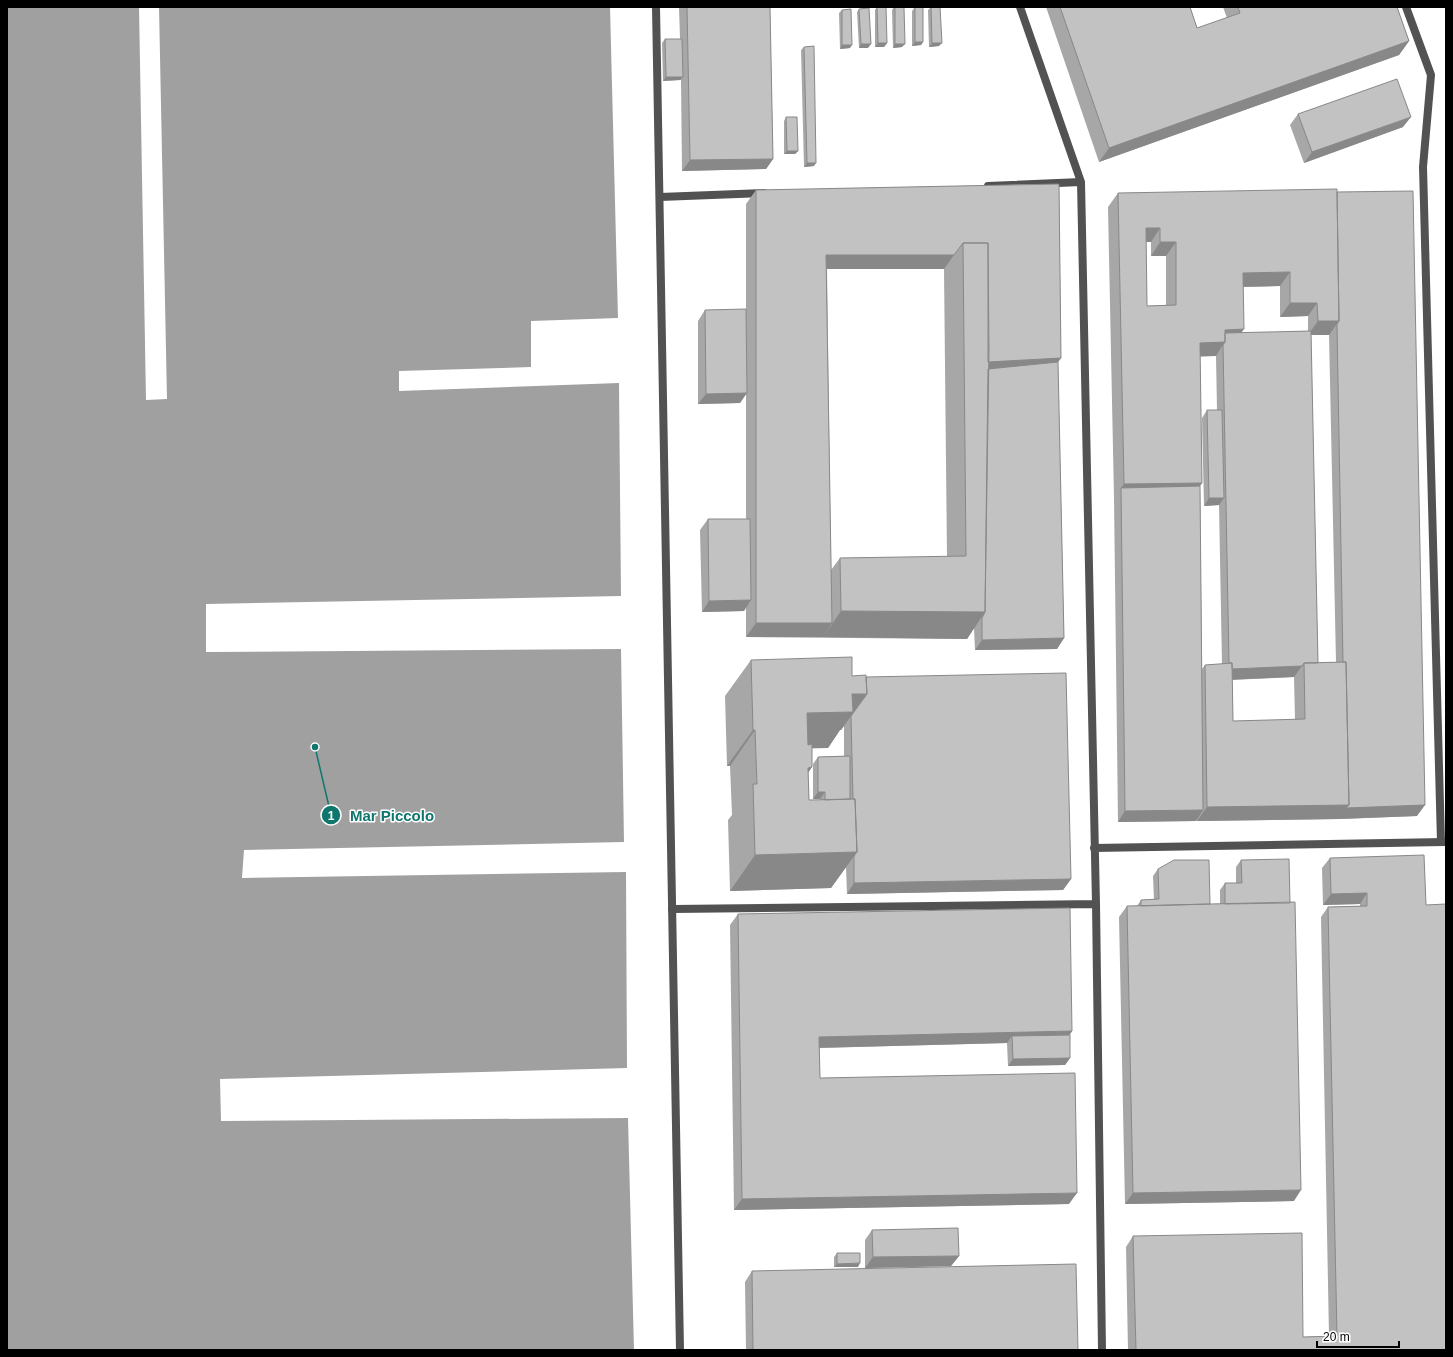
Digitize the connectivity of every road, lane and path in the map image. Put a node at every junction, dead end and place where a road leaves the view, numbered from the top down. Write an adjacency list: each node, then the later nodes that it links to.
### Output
1 (656, 7): 7 (street)
2 (1020, 7): 4 (street)
3 (1406, 7): 8 (street)
4 (1081, 182): 5 (street); 9 (street)
5 (978, 186)
6 (771, 193): 7 (street)
7 (660, 197): 11 (street)
8 (1443, 842): 9 (street)
9 (1094, 848): 10 (street)
10 (1096, 904): 11 (street); 13 (street)
11 (672, 909): 12 (street)
12 (680, 1350)
13 (1102, 1350)

